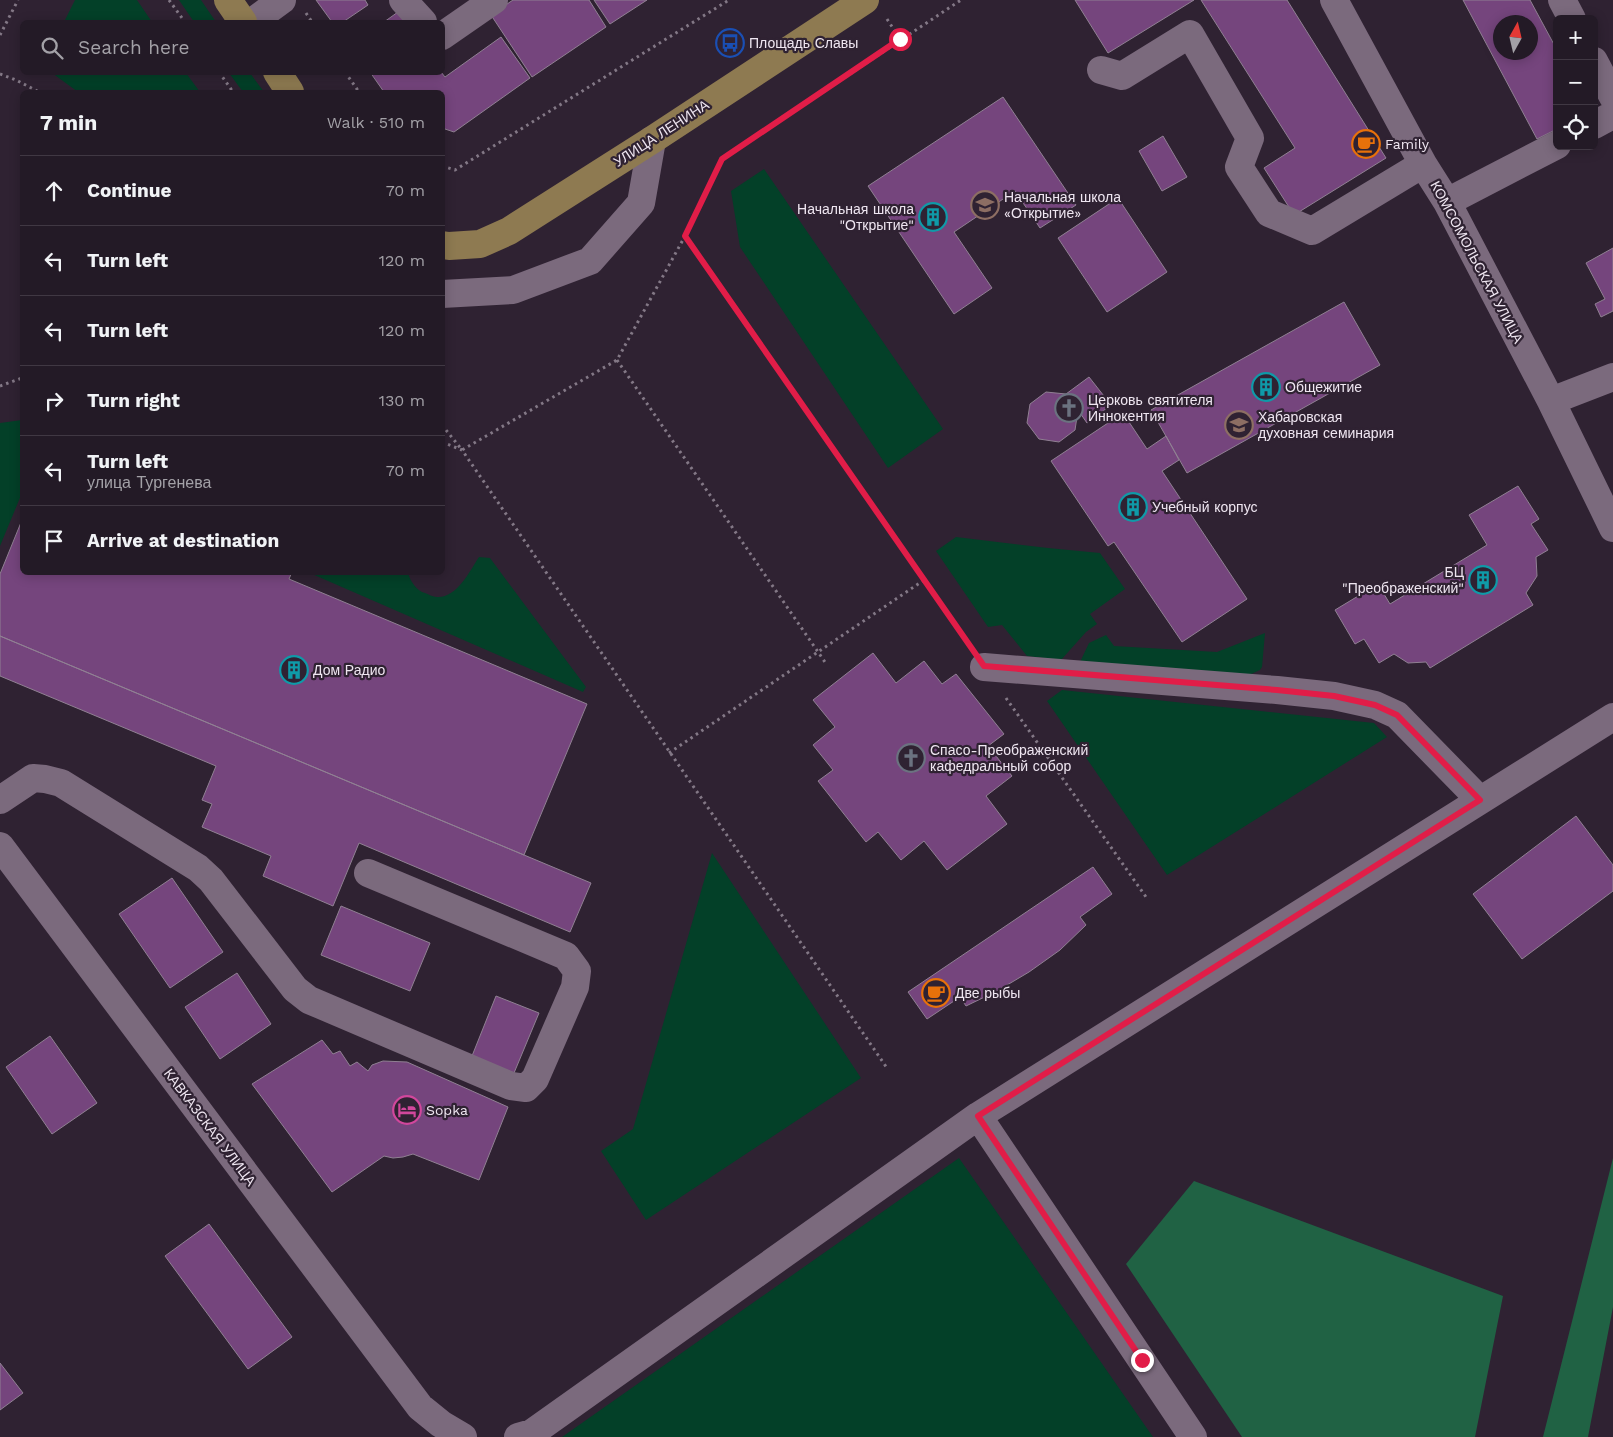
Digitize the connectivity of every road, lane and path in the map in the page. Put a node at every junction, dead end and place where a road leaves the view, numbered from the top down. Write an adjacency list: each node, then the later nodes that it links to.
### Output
1 (18, 0): 18 (path)
2 (169, 0): 13 (path)
3 (228, 0): 14 (main road)
4 (282, 0): 15 (street)
5 (403, 0): 16 (street)
6 (494, 0): 17 (street)
7 (729, 0): 35 (path)
8 (865, 0): 32 (main road, УЛИЦА ЛЕНИНА)
9 (961, 0): 37 (path)
10 (1334, 0): 34 (street, КОМСОМОЛЬСКАЯ УЛИЦА)
11 (1562, 0): 12 (street)
12 (1570, 15)
13 (184, 20)
14 (242, 20)
15 (255, 20)
16 (420, 20)
17 (445, 34)
18 (0, 35)
19 (1598, 69): 29 (street)
20 (1100, 70): 34 (street)
21 (0, 74): 25 (path)
22 (221, 75): 26 (path)
23 (279, 75): 27 (main road)
24 (347, 75): 28 (path)
25 (35, 90)
26 (232, 90)
27 (289, 90)
28 (358, 90)
29 (1613, 97)
30 (1613, 115): 31 (street)
31 (1598, 123)
32 (652, 140): 38 (main road, УЛИЦА ЛЕНИНА); 39 (street)
33 (1553, 146): 36 (street)
34 (1423, 164): 36 (street, КОМСОМОЛЬСКАЯ УЛИЦА)
35 (445, 167)
36 (1447, 202): 44 (street, КОМСОМОЛЬСКАЯ УЛИЦА)
37 (685, 236): 40 (path); 49 (path)
38 (446, 245)
39 (445, 294)
40 (616, 360): 47 (path); 50 (path)
41 (1613, 377): 44 (street)
42 (20, 379): 43 (path)
43 (0, 386)
44 (1551, 401): 48 (street, КОМСОМОЛЬСКАЯ УЛИЦА)
45 (445, 429): 47 (path)
46 (445, 443): 47 (path)
47 (462, 450): 54 (path)
48 (1613, 528)
49 (924, 580): 50 (path); 52 (path)
50 (818, 652): 51 (path); 54 (path)
51 (827, 665)
52 (984, 666): 56 (street); 59 (path)
53 (1613, 716): 56 (street)
54 (669, 753): 60 (path)
55 (0, 800): 58 (street)
56 (1480, 800): 61 (street)
57 (0, 846): 62 (street, КАВКАЗСКАЯ УЛИЦА)
58 (368, 873)
59 (1146, 897)
60 (887, 1068)
61 (978, 1116): 63 (street); 64 (street)
62 (463, 1437)
63 (518, 1437)
64 (1193, 1437)

